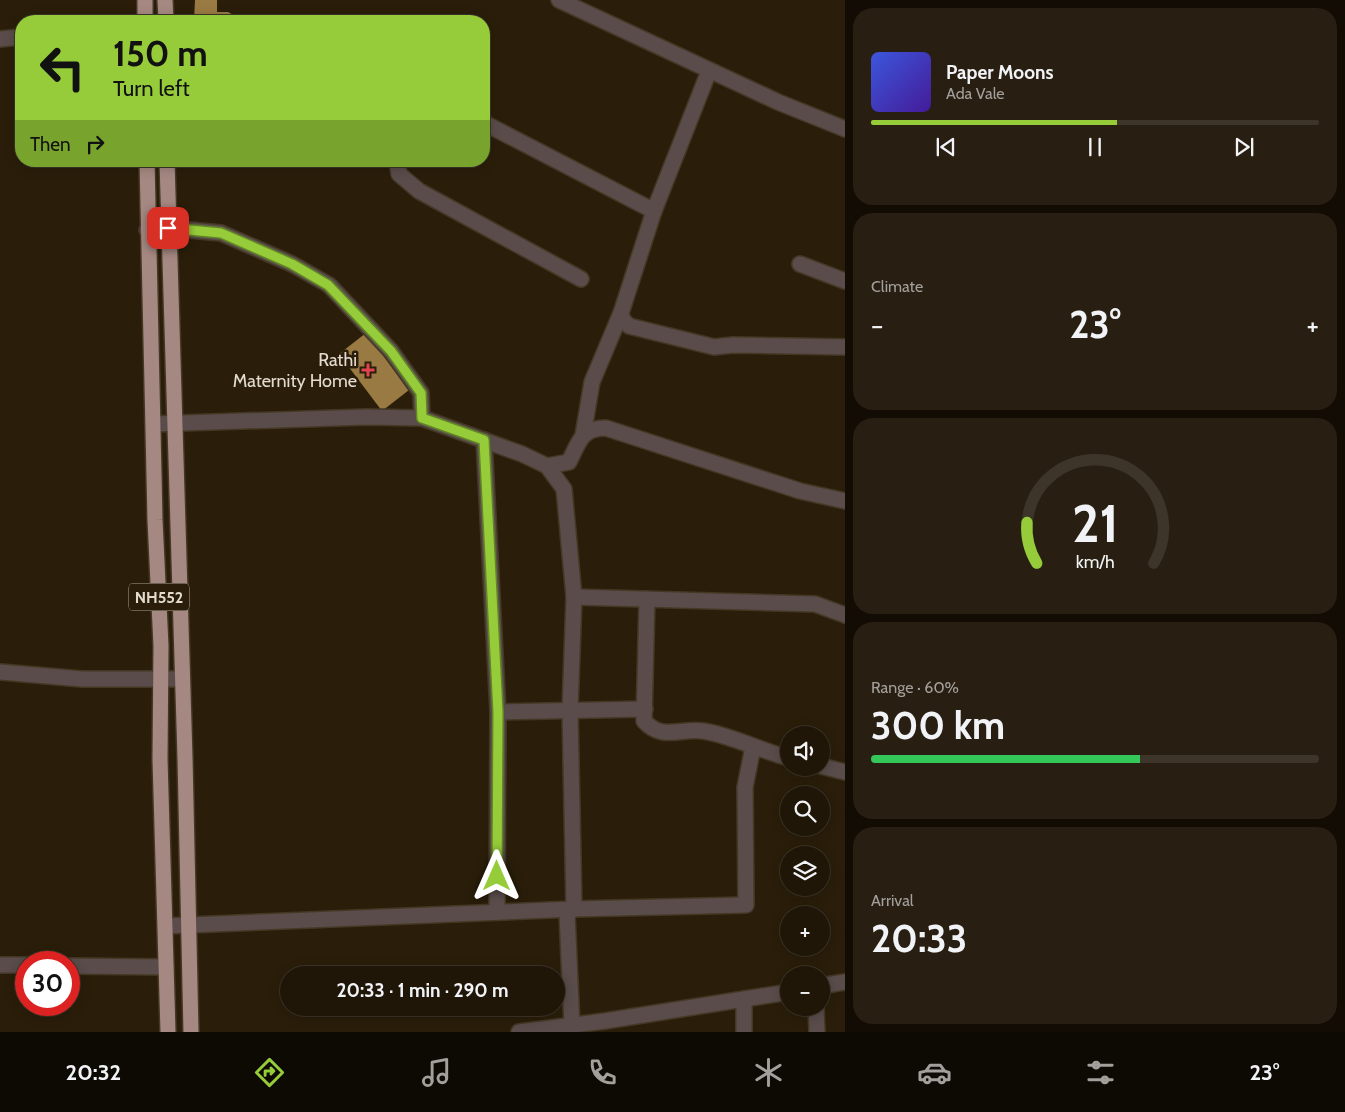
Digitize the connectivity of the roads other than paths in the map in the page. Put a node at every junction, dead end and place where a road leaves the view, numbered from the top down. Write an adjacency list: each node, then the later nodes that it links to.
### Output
1 (145, 0): 4 (highway)
2 (165, 0): 5 (highway)
3 (559, 0): 8 (street)
4 (145, 15)
5 (166, 15)
6 (15, 38): 7 (street)
7 (0, 39)
8 (710, 71): 10 (street); 14 (street)
9 (490, 126): 14 (street)
10 (845, 129)
11 (147, 167): 16 (highway, NH552)
12 (167, 167): 15 (highway, NH552)
13 (398, 167): 18 (street)
14 (654, 211): 20 (street)
15 (168, 228): 16 (street); 22 (street); 23 (highway, NH552)
16 (147, 230): 24 (highway, NH552)
17 (800, 264): 19 (street)
18 (581, 279)
19 (845, 281)
20 (621, 313): 21 (street); 25 (street)
21 (845, 347)
22 (422, 418): 23 (street); 26 (street)
23 (174, 421): 24 (street); 35 (highway, NH552)
24 (153, 424): 36 (highway, NH552)
25 (583, 435): 27 (street); 30 (street)
26 (484, 440): 28 (street); 39 (street)
27 (569, 462): 28 (street); 29 (street)
28 (547, 466): 29 (street)
29 (564, 489): 31 (street)
30 (845, 501)
31 (574, 597): 32 (street); 38 (street)
32 (647, 599): 33 (street); 37 (street)
33 (845, 614)
34 (0, 672): 36 (street)
35 (182, 679): 36 (street); 46 (highway, NH552)
36 (160, 680): 47 (highway, NH552)
37 (645, 709): 38 (street); 40 (street)
38 (570, 710): 39 (street); 44 (street)
39 (498, 712): 45 (street)
40 (753, 747): 41 (street); 44 (street)
41 (780, 755)
42 (830, 768): 43 (street)
43 (845, 772)
44 (574, 909): 45 (street); 57 (street)
45 (497, 912): 46 (street)
46 (189, 925): 47 (street); 60 (highway, NH552)
47 (164, 926): 51 (highway, NH552)
48 (0, 964): 49 (street)
49 (15, 965)
50 (80, 966): 51 (street)
51 (166, 967): 59 (highway, NH552)
52 (845, 982): 53 (street)
53 (830, 984)
54 (780, 993): 55 (street)
55 (744, 999): 57 (street); 62 (street)
56 (816, 1016): 63 (street)
57 (572, 1026): 58 (street)
58 (537, 1031): 61 (street)
59 (168, 1032)
60 (191, 1032)
61 (519, 1032)
62 (744, 1032)
63 (817, 1032)

